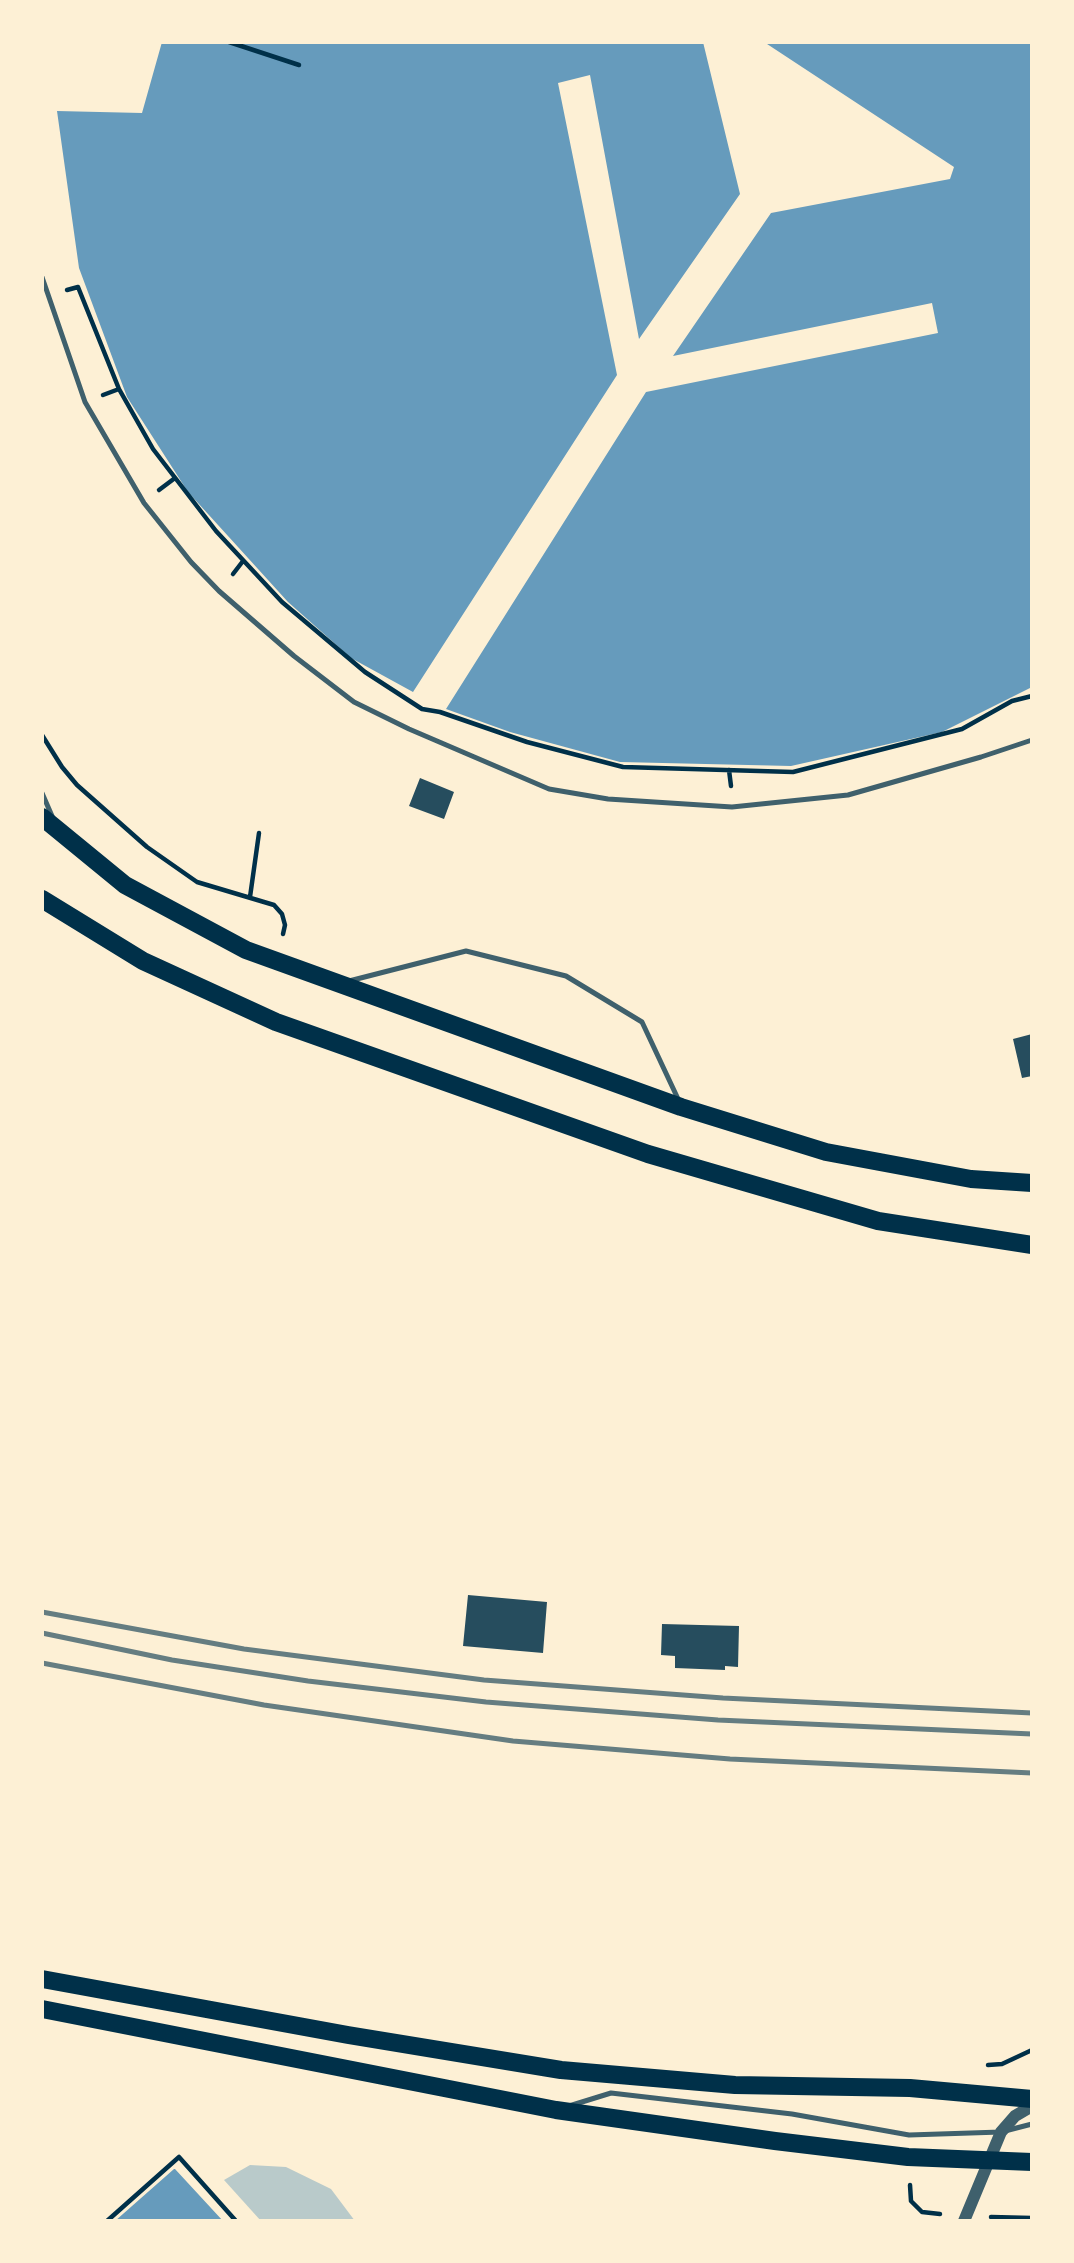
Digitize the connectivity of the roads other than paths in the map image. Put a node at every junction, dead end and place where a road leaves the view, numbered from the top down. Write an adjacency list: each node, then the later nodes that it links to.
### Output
1 (42, 277): 2 (lane)
2 (1032, 740)
3 (42, 793): 5 (lane)
4 (42, 817): 5 (main road)
5 (58, 832): 7 (main road)
6 (42, 899): 10 (main road)
7 (342, 983): 8 (main road); 8 (lane)
8 (681, 1107): 9 (main road)
9 (1032, 1183)
10 (1032, 1245)
11 (42, 1979): 13 (main road)
12 (42, 2009): 15 (main road)
13 (1032, 2099)
14 (1032, 2106): 17 (street)
15 (556, 2110): 17 (lane); 18 (main road)
16 (1032, 2124): 17 (lane)
17 (1000, 2132): 18 (street)
18 (987, 2161): 19 (main road); 20 (street)
19 (1032, 2162)
20 (964, 2221)

